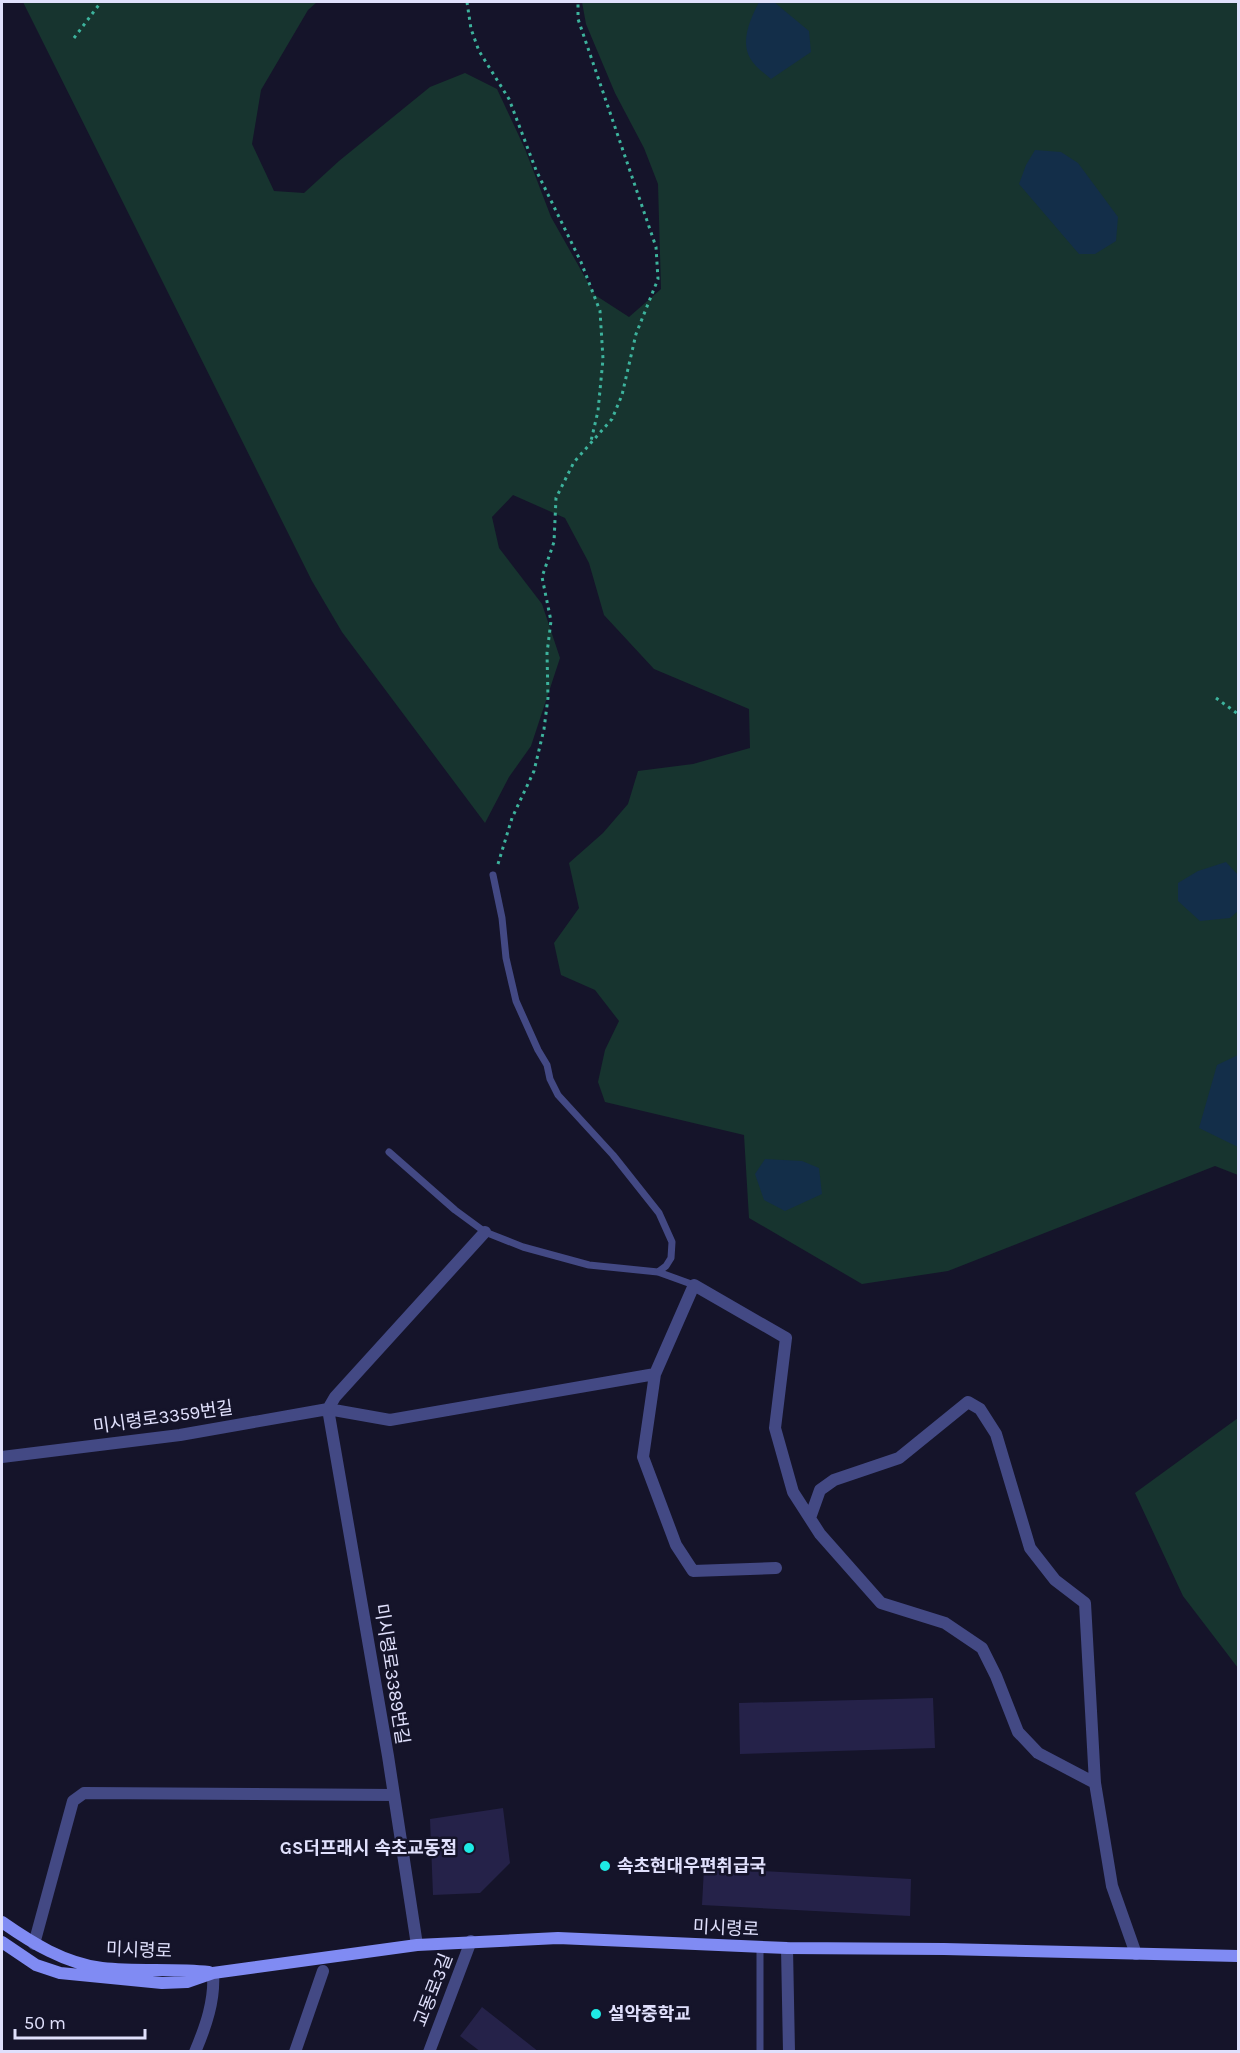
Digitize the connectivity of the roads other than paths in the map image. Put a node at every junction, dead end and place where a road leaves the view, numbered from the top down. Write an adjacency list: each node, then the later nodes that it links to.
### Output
1 (493, 875): 4 (lane)
2 (389, 1152): 3 (lane)
3 (485, 1232): 4 (lane); 7 (street)
4 (658, 1272): 5 (lane)
5 (693, 1285): 6 (street); 9 (street)
6 (655, 1374): 7 (street); 10 (street)
7 (328, 1409): 8 (street, 미시령로3359번길); 12 (street, 미시령로3389번길)
8 (2, 1457)
9 (810, 1518): 11 (street); 11 (street)
10 (776, 1568)
11 (1095, 1783): 20 (street)
12 (394, 1795): 16 (street); 17 (street, 미시령로3389번길)
13 (2, 1922): 16 (main road, 미시령로)
14 (471, 1941): 17 (main road, 미시령로); 18 (main road, 미시령로); 26 (street, 교동로3길)
15 (2, 1942): 23 (main road, 미시령로)
16 (34, 1944): 23 (main road, 미시령로)
17 (417, 1945): 23 (main road, 미시령로)
18 (760, 1947): 19 (main road, 미시령로); 27 (lane)
19 (787, 1948): 20 (main road, 미시령로); 28 (street)
20 (1136, 1954): 21 (main road, 미시령로)
21 (1239, 1956)
22 (322, 1971): 25 (street)
23 (213, 1973): 24 (street)
24 (195, 2052)
25 (295, 2052)
26 (429, 2052)
27 (760, 2052)
28 (789, 2052)

